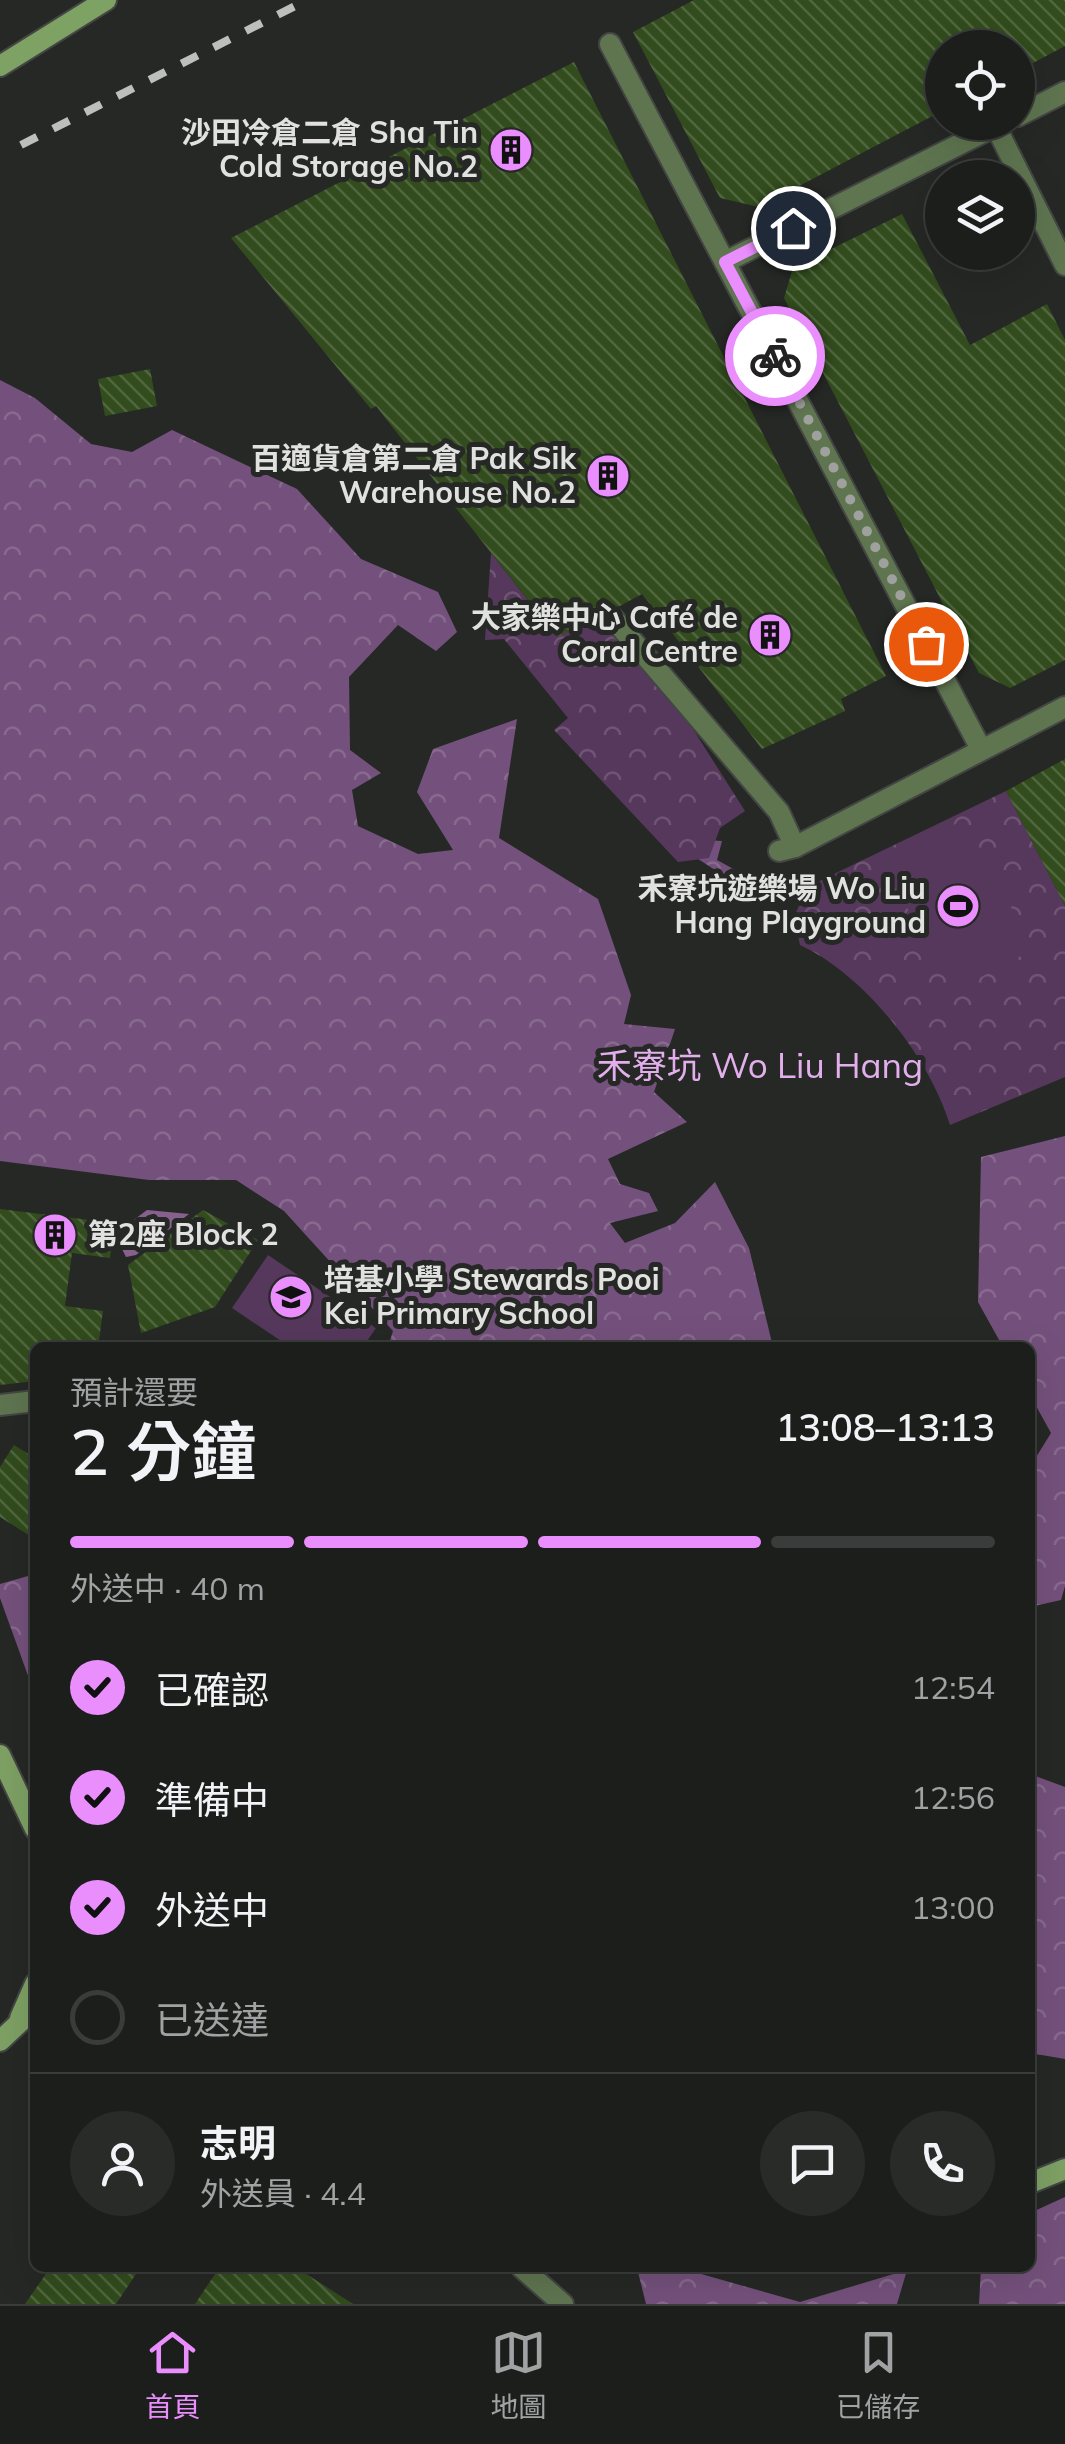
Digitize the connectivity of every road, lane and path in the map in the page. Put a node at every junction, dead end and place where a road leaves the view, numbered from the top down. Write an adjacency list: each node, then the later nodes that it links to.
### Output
1 (106, 0): 3 (street)
2 (610, 44): 8 (street)
3 (0, 66)
4 (1065, 92): 5 (street)
5 (1035, 107)
6 (970, 140): 8 (street)
7 (1007, 140): 9 (street)
8 (725, 262): 12 (street)
9 (1065, 265)
10 (614, 618): 12 (street)
11 (1065, 706): 12 (street)
12 (982, 748)
13 (30, 1401): 14 (street)
14 (0, 1404)
15 (0, 1755): 16 (street)
16 (30, 1818)
17 (27, 2014): 18 (street)
18 (0, 2041)
19 (1065, 2169): 20 (street)
20 (1035, 2180)
21 (527, 2272): 22 (street)
22 (563, 2304)

